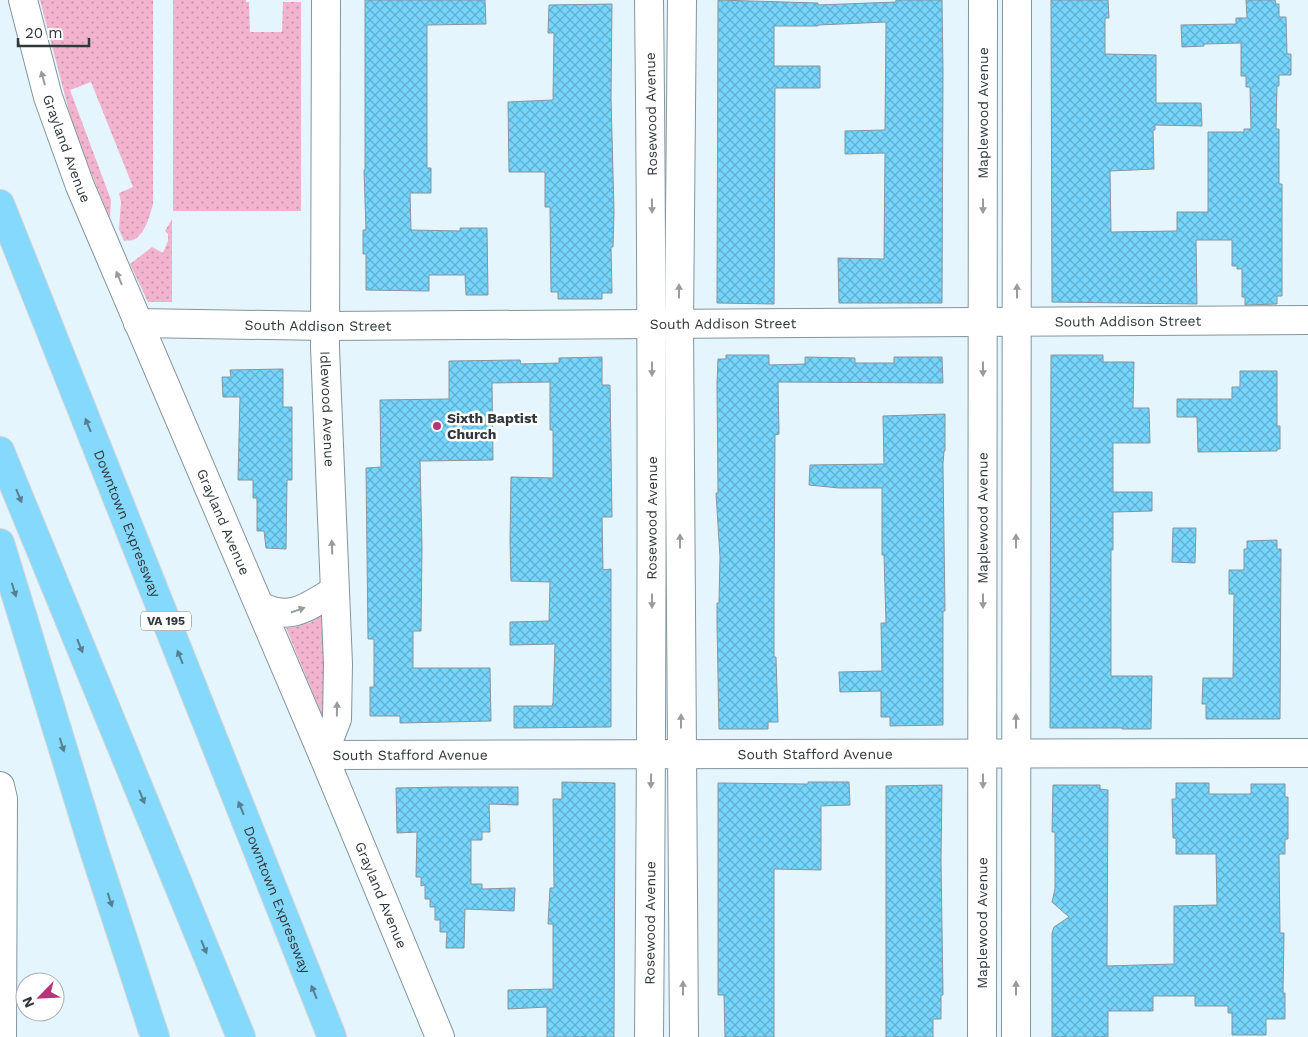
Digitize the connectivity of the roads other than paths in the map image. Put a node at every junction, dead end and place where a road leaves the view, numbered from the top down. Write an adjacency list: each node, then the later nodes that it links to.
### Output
1 (23, 0): 11 (street, Grayland Avenue, one-way to 1)
2 (326, 0): 13 (street, Idlewood Avenue)
3 (649, 0): 12 (street, Rosewood Avenue, one-way to 12)
4 (682, 0): 12 (street, Rosewood Avenue, one-way to 4)
5 (983, 0): 9 (street, Maplewood Avenue, one-way to 9)
6 (1017, 0): 10 (street, one-way to 6)
7 (0, 204): 28 (highway, Downtown Expressway / VA 195, one-way to 7)
8 (1308, 320): 10 (street, South Addison Street)
9 (983, 322): 10 (street, South Addison Street); 12 (street, South Addison Street); 21 (street, Maplewood Avenue, one-way to 21)
10 (1017, 322): 22 (street, one-way to 10)
11 (138, 323): 13 (street, South Addison Street); 17 (street, Grayland Avenue)
12 (666, 324): 13 (street, South Addison Street); 19 (street, Rosewood Avenue, one-way to 19); 20 (street, Rosewood Avenue, one-way to 12)
13 (325, 326): 16 (street, Idlewood Avenue, one-way to 13)
14 (0, 451): 27 (highway, one-way to 27)
15 (0, 543): 26 (highway, one-way to 26)
16 (334, 591): 17 (street, one-way to 16); 23 (street, Idlewood Avenue, one-way to 16)
17 (260, 606): 23 (street, Grayland Avenue)
18 (1308, 753): 22 (street, South Stafford Avenue)
19 (652, 754): 20 (street, South Stafford Avenue); 23 (street, South Stafford Avenue); 30 (street, Rosewood Avenue, one-way to 30)
20 (682, 754): 21 (street, South Stafford Avenue); 31 (street, Rosewood Avenue, one-way to 20)
21 (983, 754): 22 (street, South Stafford Avenue); 32 (street, Maplewood Avenue, one-way to 32)
22 (1016, 754): 33 (street, one-way to 22)
23 (323, 755): 29 (street, Grayland Avenue)
24 (0, 786): 25 (street)
25 (2, 1037)
26 (155, 1037)
27 (241, 1037)
28 (332, 1037)
29 (440, 1037)
30 (649, 1037)
31 (684, 1037)
32 (982, 1037)
33 (1016, 1037)

